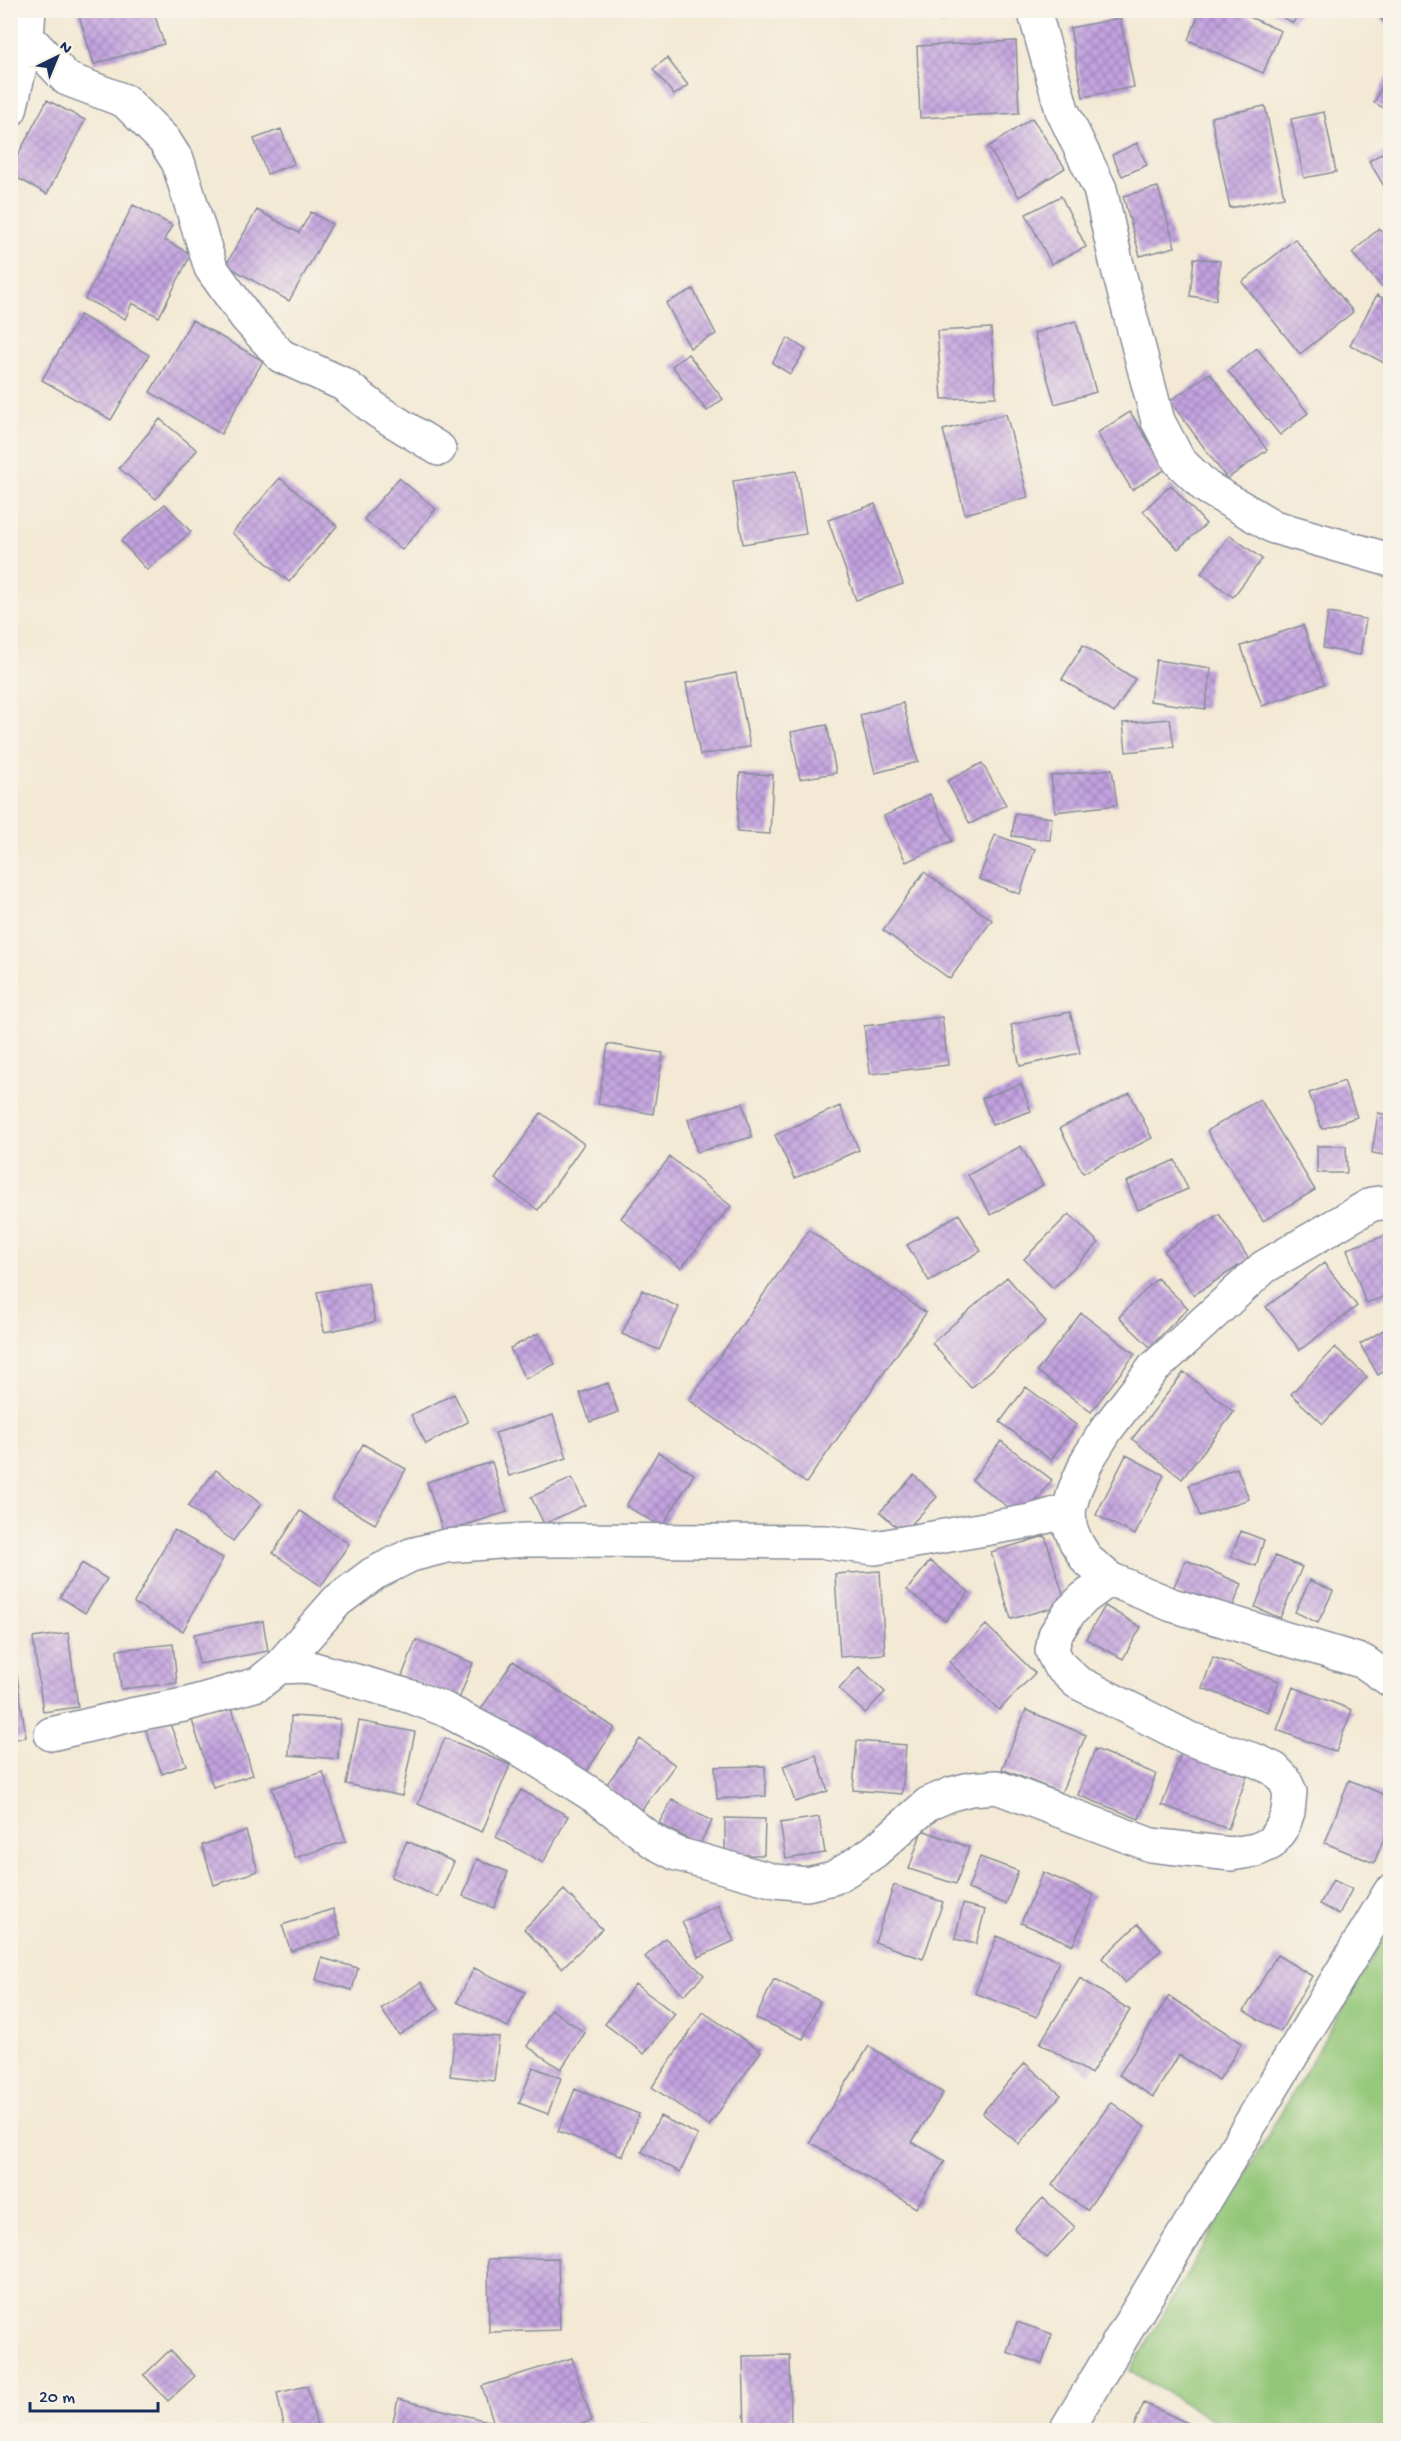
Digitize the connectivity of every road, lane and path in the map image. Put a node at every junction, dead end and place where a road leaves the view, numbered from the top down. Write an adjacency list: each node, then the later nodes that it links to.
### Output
1 (1034, 10): 5 (street)
2 (28, 24): 3 (street); 4 (street)
3 (10, 110)
4 (439, 449)
5 (1390, 560)
6 (1390, 1202): 7 (street)
7 (1070, 1510): 8 (street); 9 (street)
8 (1110, 1580): 9 (street); 10 (street)
9 (279, 1667): 11 (street)
10 (1390, 1680)
11 (51, 1734)
12 (1390, 1892): 13 (street)
13 (1065, 2430)

